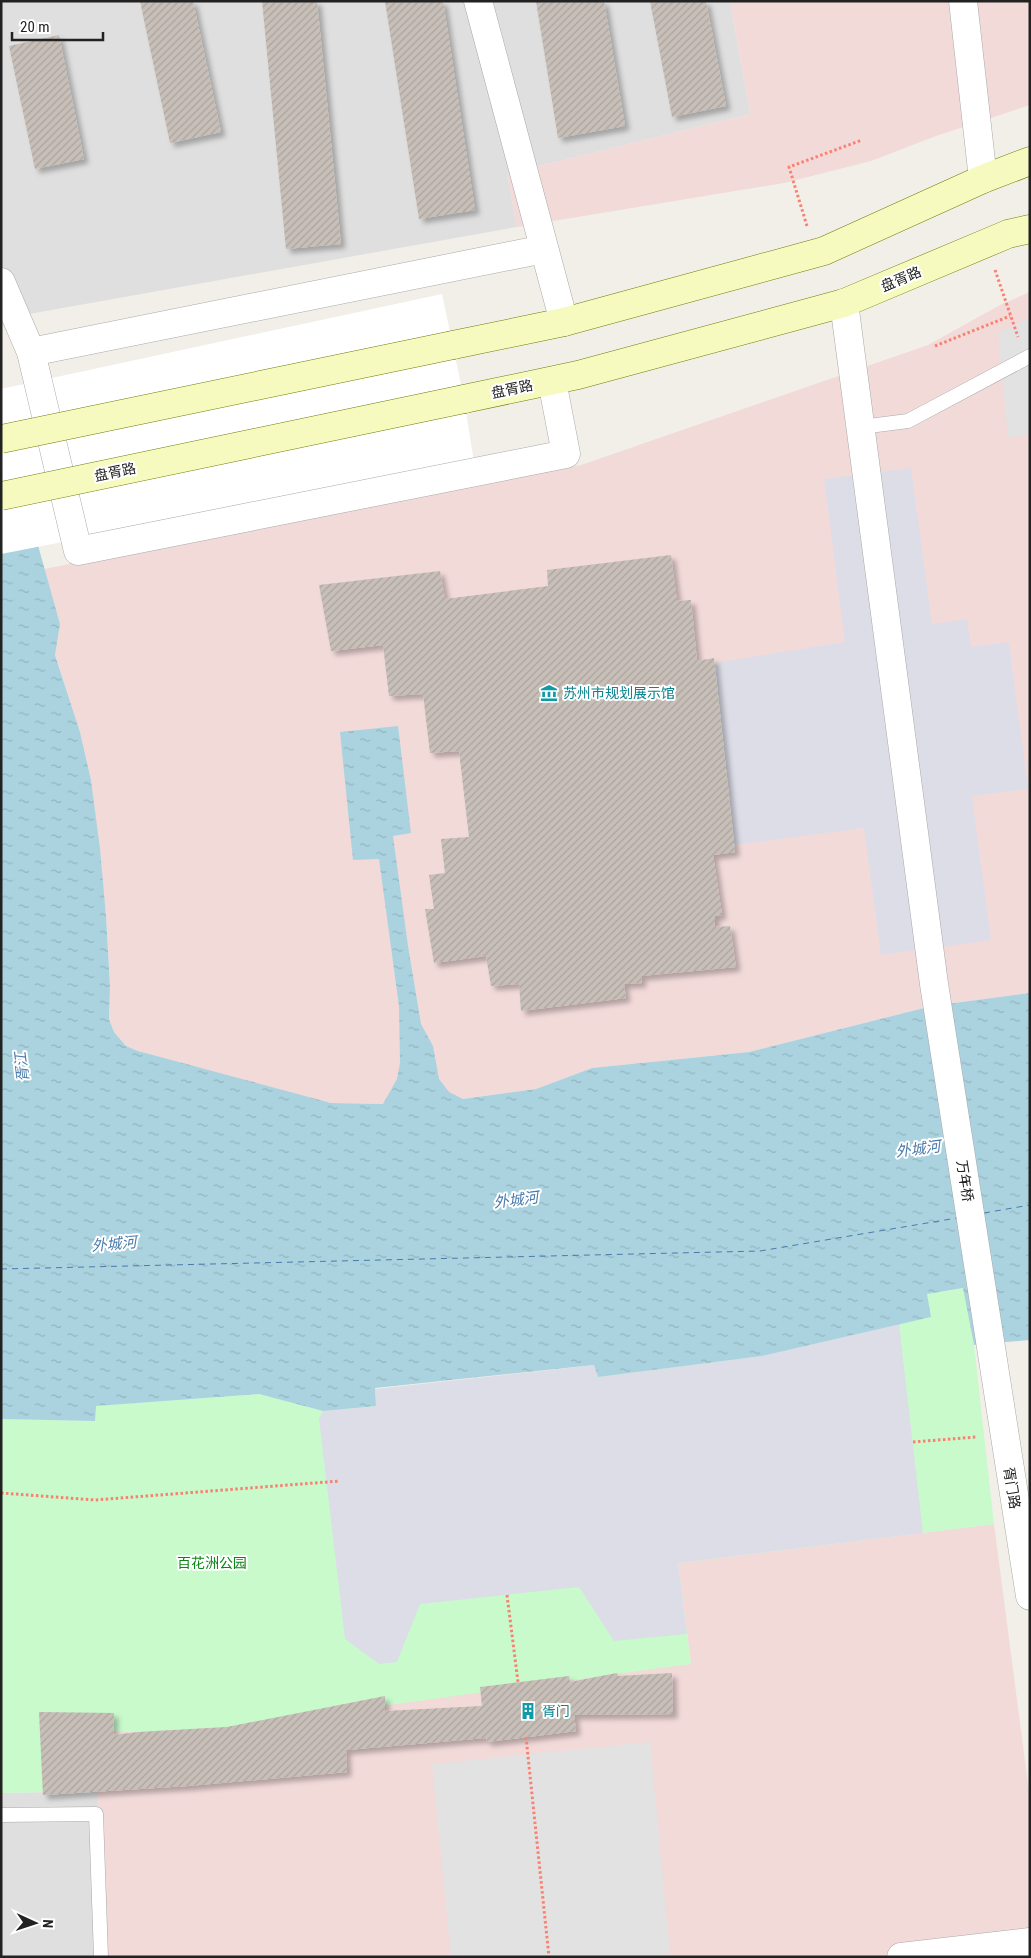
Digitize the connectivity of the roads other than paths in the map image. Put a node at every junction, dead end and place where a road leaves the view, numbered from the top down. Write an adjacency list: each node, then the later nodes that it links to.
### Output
1 (478, 1): 7 (street)
2 (963, 1): 5 (street)
3 (1030, 149): 5 (main road)
4 (1030, 161): 5 (main road)
5 (983, 179): 10 (main road)
6 (1013, 232): 9 (main road, 盘胥路)
7 (544, 249): 10 (street); 11 (street)
8 (1, 282): 11 (street)
9 (844, 304): 13 (main road, 盘胥路); 14 (street, 万年桥)
10 (564, 322): 15 (main road, bridge)
11 (31, 352): 13 (street)
12 (1030, 356): 14 (lane)
13 (552, 381): 16 (main road, 盘胥路, bridge)
14 (860, 427): 17 (street, 万年桥)
15 (1, 439)
16 (1, 496)
17 (996, 1379): 18 (street, 胥门路)
18 (1030, 1596)
19 (1, 1816): 21 (lane)
20 (1030, 1942): 22 (street)
21 (101, 1957)
22 (901, 1957)

